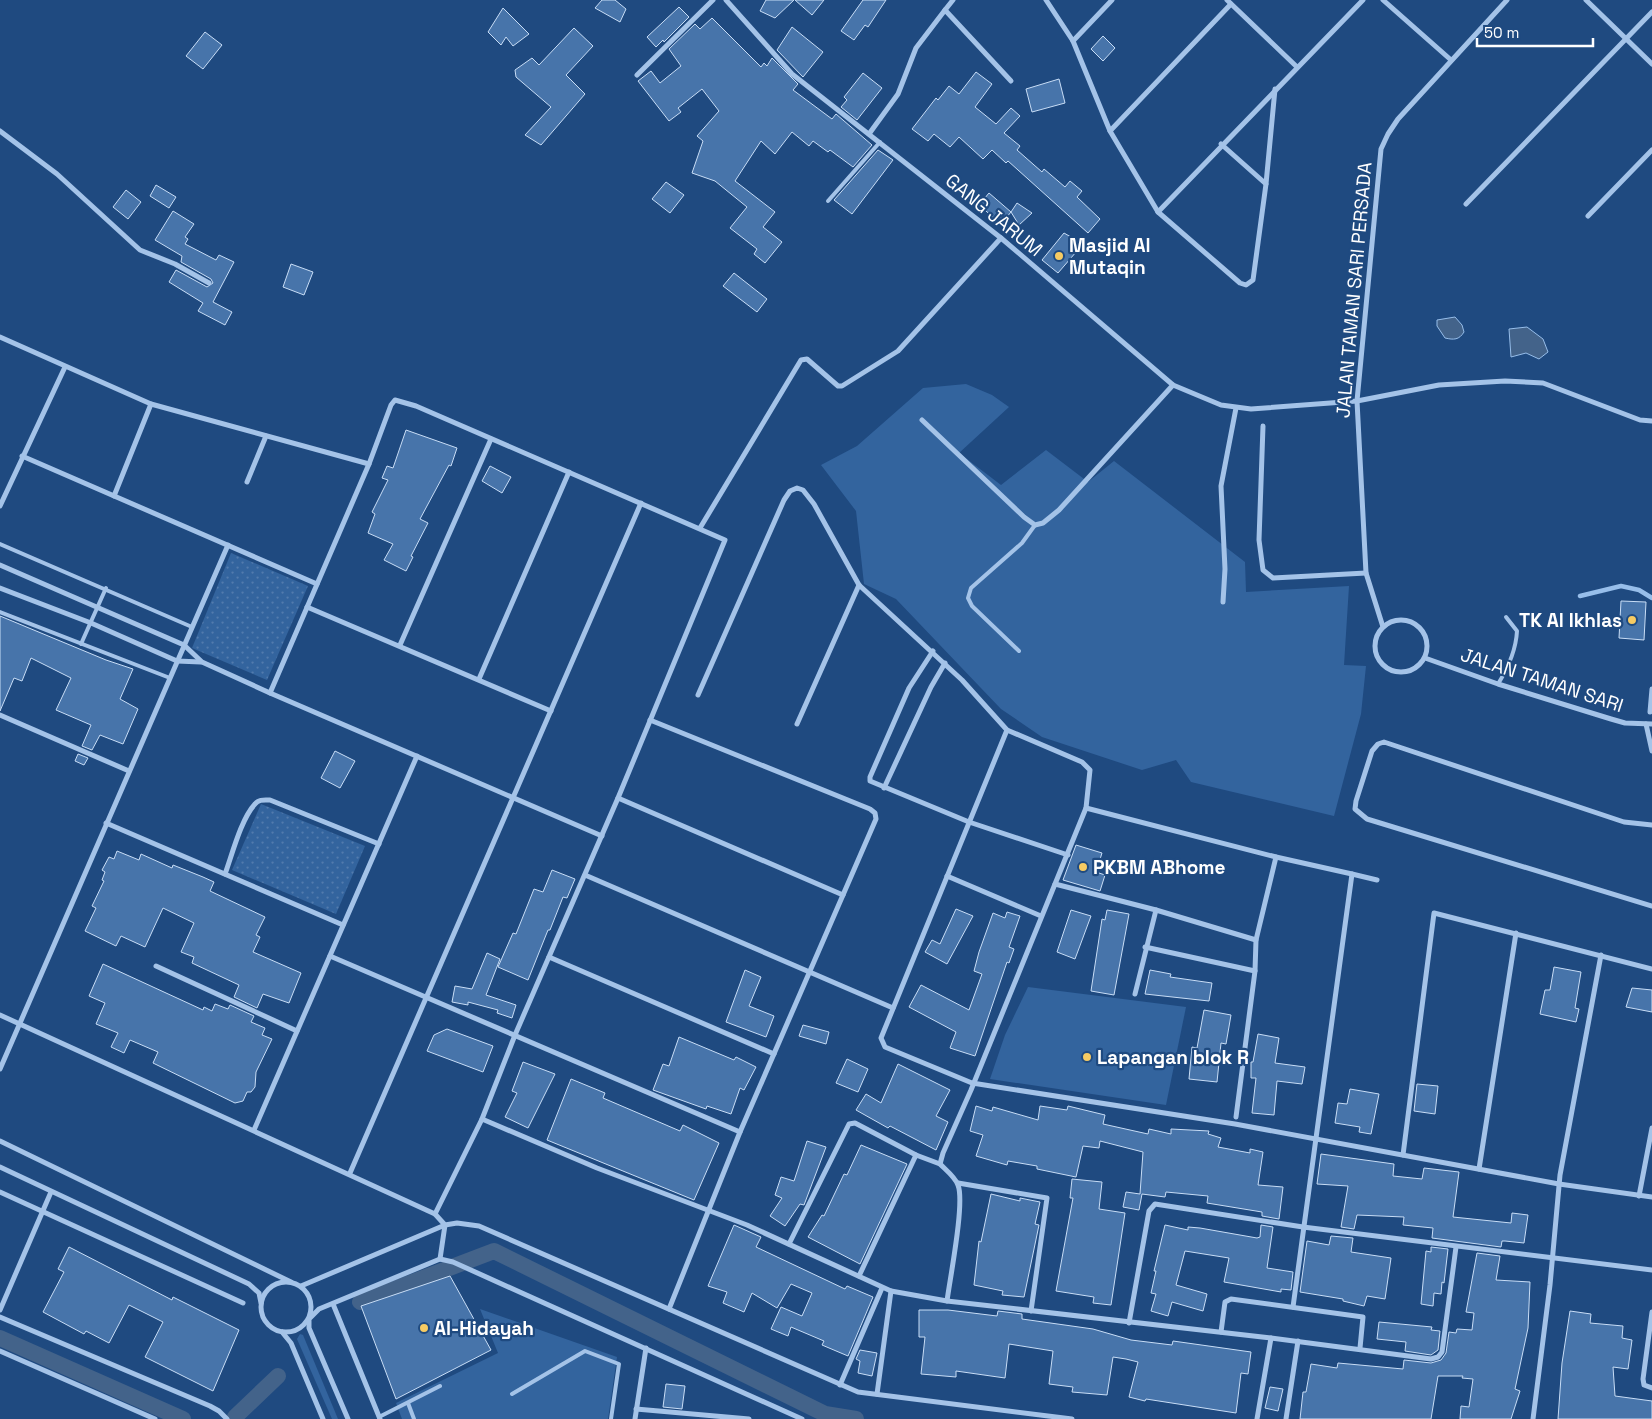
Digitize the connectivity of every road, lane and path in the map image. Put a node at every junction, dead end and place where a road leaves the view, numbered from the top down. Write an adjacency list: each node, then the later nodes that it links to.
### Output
1 (713, 0): 18 (street)
2 (726, 0): 23 (street, GANG JARUM)
3 (953, 0): 11 (street)
4 (1046, 0): 14 (street)
5 (1112, 0): 14 (street)
6 (1383, 0): 15 (street)
7 (1507, 0): 15 (street, JALAN TAMAN SARI PERSADA)
8 (1586, 0): 13 (street)
9 (1360, 1): 17 (street)
10 (1229, 2): 17 (street); 22 (street)
11 (945, 10): 19 (street); 23 (street)
12 (1652, 12): 13 (street)
13 (1626, 39): 16 (street); 29 (street)
14 (1073, 41): 22 (street)
15 (1450, 60): 37 (street, JALAN TAMAN SARI PERSADA)
16 (1652, 64)
17 (1297, 67): 20 (street)
18 (637, 76)
19 (1012, 81)
20 (1274, 89): 25 (street); 27 (street)
21 (0, 131): 33 (street)
22 (1110, 131): 30 (street)
23 (869, 134): 24 (street, GANG JARUM)
24 (880, 142): 28 (lane); 32 (street, GANG JARUM)
25 (1221, 144): 27 (street); 30 (street)
26 (1652, 150): 31 (street)
27 (1266, 184): 30 (street)
28 (828, 201)
29 (1466, 204)
30 (1158, 212)
31 (1588, 216)
32 (1001, 238): 36 (street, GANG JARUM); 53 (street)
33 (209, 283)
34 (0, 337): 35 (street)
35 (65, 367): 38 (street); 45 (street)
36 (1173, 385): 39 (street, GANG JARUM); 52 (street)
37 (1356, 401): 39 (street, GANG JARUM); 41 (street, GANG JARUM); 57 (street, JALAN TAMAN SARI PERSADA)
38 (151, 404): 43 (street); 49 (street)
39 (1236, 408): 62 (street)
40 (922, 420): 52 (street)
41 (1652, 421)
42 (1263, 426): 57 (street)
43 (266, 436): 46 (street); 48 (street)
44 (491, 439): 46 (street); 47 (street); 72 (street)
45 (22, 456): 49 (street); 51 (street)
46 (369, 464): 58 (street)
47 (569, 472): 50 (street); 80 (street)
48 (247, 482)
49 (114, 496): 55 (street)
50 (641, 503): 53 (street); 85 (street)
51 (0, 506)
52 (1035, 525): 74 (lane)
53 (700, 528): 88 (street)
54 (0, 544): 61 (lane)
55 (228, 545): 58 (street); 69 (street)
56 (0, 565): 64 (street)
57 (1366, 573): 68 (street, JALAN TAMAN SARI PERSADA)
58 (317, 584): 63 (street)
59 (859, 585): 73 (street); 84 (street); 89 (street)
60 (0, 588): 67 (street)
61 (106, 588): 64 (lane); 69 (lane)
62 (1224, 602)
63 (307, 606): 72 (street); 83 (street)
64 (98, 607): 67 (lane); 71 (street)
65 (0, 612): 70 (lane)
66 (1506, 617): 81 (lane)
67 (91, 623): 70 (lane); 76 (street)
68 (1383, 626): 75 (street); 75 (street)
69 (192, 627): 71 (street)
70 (81, 644): 79 (lane)
71 (184, 645): 76 (street); 77 (street)
72 (400, 645): 80 (street)
73 (933, 651): 78 (street); 95 (street)
74 (1019, 651)
75 (1425, 658): 81 (street, JALAN TAMAN SARI)
76 (177, 661): 77 (street); 79 (street)
77 (202, 662): 83 (street)
78 (945, 663): 91 (street); 95 (street)
79 (170, 678): 94 (street)
80 (479, 679): 85 (street)
81 (1498, 684): 90 (street, JALAN TAMAN SARI)
82 (1652, 689): 86 (street)
83 (270, 693): 93 (street)
84 (698, 695)
85 (551, 712): 96 (street)
86 (1650, 712)
87 (0, 715): 94 (street)
88 (650, 720): 97 (street); 112 (street)
89 (797, 724)
90 (1649, 724): 92 (street)
91 (1007, 730): 98 (street); 99 (street)
92 (1652, 751)
93 (417, 756): 96 (street); 103 (street)
94 (129, 771): 100 (street)
95 (884, 788): 99 (street)
96 (513, 798): 102 (street); 128 (street)
97 (618, 798): 102 (street); 112 (street)
98 (1086, 808): 104 (street); 105 (street)
99 (970, 822): 104 (street); 109 (street)
100 (106, 823): 106 (street); 131 (street)
101 (1652, 825): 113 (street)
102 (602, 836): 107 (street)
103 (379, 844): 106 (street); 116 (street)
104 (1068, 855): 111 (street)
105 (1276, 857): 108 (street); 118 (street)
106 (225, 874): 116 (street)
107 (585, 874): 122 (street); 126 (street)
108 (1352, 874): 110 (street); 142 (street)
109 (947, 876): 115 (street); 129 (street)
110 (1377, 880)
111 (1055, 884): 114 (street); 115 (street)
112 (843, 895): 126 (street)
113 (1652, 906)
114 (1156, 910): 118 (street); 119 (street)
115 (1041, 916): 136 (street)
116 (343, 925): 121 (street)
117 (1516, 933): 120 (street); 145 (street); 148 (street)
118 (1256, 940): 125 (street)
119 (1145, 947): 125 (street); 127 (street)
120 (1601, 955): 124 (street); 151 (street)
121 (330, 956): 128 (street); 132 (street)
122 (549, 957): 133 (street); 134 (street)
123 (156, 966): 132 (street)
124 (1652, 969)
125 (1256, 971): 137 (street)
126 (810, 972): 129 (street); 134 (street)
127 (1134, 994)
128 (426, 997): 133 (street); 149 (street)
129 (893, 1008): 136 (street)
130 (0, 1015): 131 (street)
131 (19, 1024): 135 (street); 140 (street)
132 (297, 1031): 140 (street)
133 (515, 1035): 138 (street); 141 (street)
134 (774, 1054): 141 (street)
135 (0, 1069)
136 (972, 1083): 142 (street); 146 (street)
137 (1236, 1117)
138 (482, 1119): 156 (street); 158 (street)
139 (1652, 1128): 154 (street)
140 (254, 1130): 149 (street)
141 (740, 1132): 156 (street)
142 (1316, 1139): 145 (street); 160 (street)
143 (0, 1141): 167 (street)
144 (916, 1155): 146 (street); 161 (street); 166 (street)
145 (1403, 1155): 148 (street)
146 (940, 1164): 150 (street)
147 (0, 1168): 153 (street)
148 (1480, 1169): 151 (street)
149 (350, 1173): 158 (street)
150 (958, 1183): 171 (street); 178 (street)
151 (1559, 1184): 154 (street); 163 (street)
152 (0, 1192): 157 (street)
153 (51, 1192): 157 (street); 173 (street)
154 (1639, 1196): 155 (street)
155 (1652, 1197)
156 (707, 1210): 161 (street); 176 (street)
157 (42, 1212): 172 (street); 177 (street)
158 (436, 1214): 159 (street)
159 (445, 1225): 164 (street); 168 (street); 176 (street)
160 (1303, 1227): 162 (street); 175 (street); 182 (street)
161 (789, 1244): 166 (street)
162 (1456, 1247): 163 (street); 188 (street)
163 (1552, 1258): 165 (street); 210 (street)
164 (440, 1259): 174 (street); 187 (street)
165 (1652, 1270)
166 (859, 1276): 169 (street)
167 (292, 1282): 168 (street); 173 (street)
168 (301, 1286): 181 (street)
169 (882, 1288): 170 (street); 190 (street)
170 (891, 1291): 171 (street); 194 (street)
171 (947, 1301): 178 (street)
172 (243, 1303)
173 (261, 1303): 183 (street)
174 (333, 1304): 181 (street); 197 (street)
175 (1293, 1307): 184 (street); 188 (street)
176 (669, 1309): 190 (street)
177 (0, 1310)
178 (1031, 1310): 182 (street)
179 (1652, 1312): 192 (street)
180 (0, 1317): 199 (street)
181 (309, 1318): 183 (street); 201 (street)
182 (1129, 1323): 184 (street)
183 (282, 1332): 200 (street)
184 (1221, 1332): 185 (street)
185 (1271, 1338): 186 (street); 208 (street)
186 (1298, 1341): 188 (street); 209 (street)
187 (646, 1348): 196 (street); 206 (street)
188 (1360, 1348)
189 (0, 1351): 198 (street)
190 (840, 1385): 194 (street)
191 (440, 1386): 195 (lane)
192 (1652, 1388)
193 (512, 1394): 203 (lane)
194 (878, 1394): 207 (street)
195 (408, 1403): 197 (lane); 202 (lane)
196 (636, 1409): 204 (street); 205 (street)
197 (379, 1418)
198 (155, 1419)
199 (226, 1419)
200 (323, 1419)
201 (348, 1419)
202 (414, 1419)
203 (611, 1419)
204 (635, 1419)
205 (749, 1419)
206 (802, 1419)
207 (1072, 1419)
208 (1258, 1419)
209 (1286, 1419)
210 (1533, 1419)

